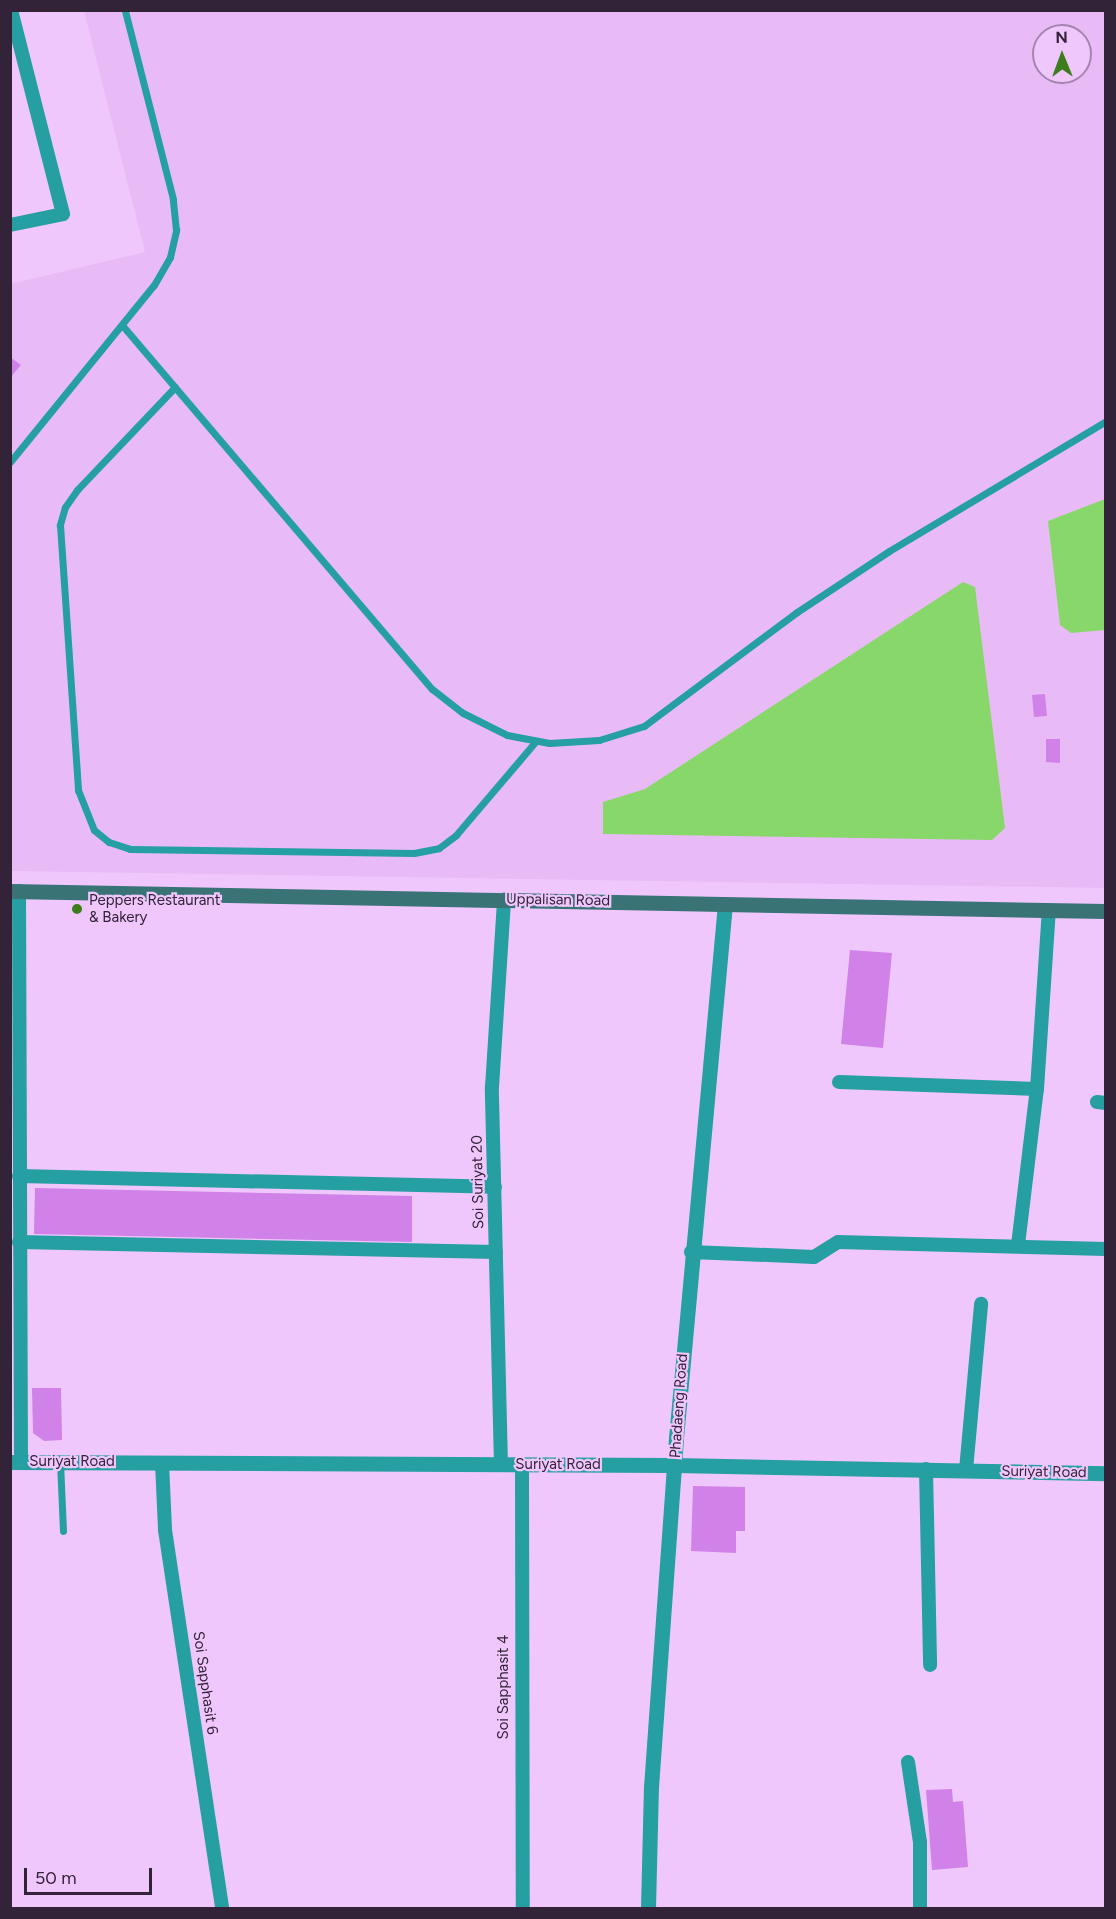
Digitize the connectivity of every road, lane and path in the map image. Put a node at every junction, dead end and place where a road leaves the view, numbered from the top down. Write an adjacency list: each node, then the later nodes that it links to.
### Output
1 (11, 10): 3 (street)
2 (125, 10): 4 (lane)
3 (10, 225)
4 (122, 325): 5 (lane); 7 (lane)
5 (175, 387): 8 (lane); 8 (lane)
6 (1106, 421): 8 (lane)
7 (10, 462)
8 (536, 741)
9 (15, 891): 10 (main road, Uppalisan Road); 16 (street)
10 (504, 899): 11 (main road, Uppalisan Road); 17 (street, Soi Suriyat 20)
11 (725, 904): 12 (main road, Uppalisan Road); 22 (street, Phadaeng Road)
12 (1049, 910): 13 (main road, Uppalisan Road); 15 (street)
13 (1106, 911)
14 (839, 1082): 15 (street)
15 (1037, 1089): 19 (street)
16 (19, 1176): 17 (street); 18 (street)
17 (495, 1187): 21 (street, Soi Suriyat 20)
18 (19, 1242): 21 (street); 24 (street)
19 (1018, 1245): 20 (street); 22 (street)
20 (1106, 1250)
21 (496, 1252): 27 (street, Soi Suriyat 20)
22 (691, 1252): 29 (street, Phadaeng Road)
23 (981, 1304): 31 (street)
24 (16, 1462): 25 (street, Suriyat Road)
25 (60, 1462): 26 (street, Suriyat Road); 33 (lane)
26 (162, 1463): 27 (street, Suriyat Road); 36 (street, Soi Sapphasit 6)
27 (501, 1465): 28 (street, Suriyat Road)
28 (522, 1465): 29 (street, Suriyat Road); 37 (street, Soi Sapphasit 4)
29 (674, 1465): 30 (street, Suriyat Road); 38 (street, Phadaeng Road)
30 (926, 1469): 31 (street, Suriyat Road); 34 (street)
31 (966, 1470): 32 (street, Suriyat Road)
32 (1106, 1473)
33 (63, 1531)
34 (930, 1665)
35 (908, 1762): 39 (street)
36 (222, 1908)
37 (523, 1908)
38 (648, 1908)
39 (920, 1908)

